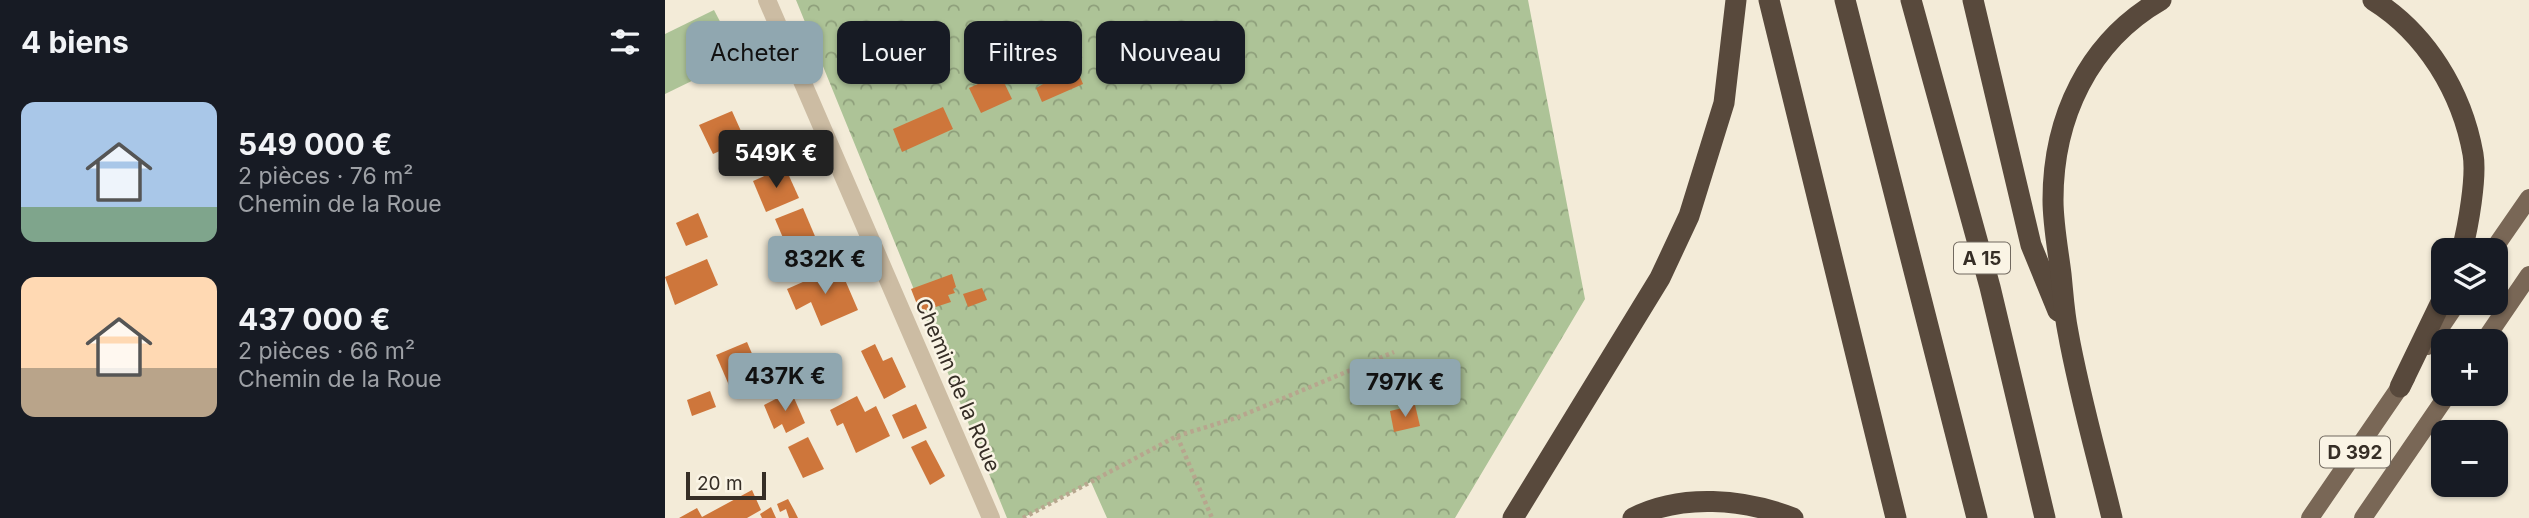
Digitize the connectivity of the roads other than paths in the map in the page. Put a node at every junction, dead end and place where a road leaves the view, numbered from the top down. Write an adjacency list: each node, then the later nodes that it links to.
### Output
1 (767, 0): 19 (street, Chemin de la Roue)
2 (1736, 0): 20 (highway)
3 (1769, 0): 23 (highway)
4 (1845, 0): 24 (highway)
5 (1911, 0): 25 (highway, A 15)
6 (1973, 0): 16 (highway)
7 (2161, 0): 16 (highway)
8 (2372, 0): 10 (highway)
9 (2529, 198): 11 (main road)
10 (2465, 238)
11 (2501, 238)
12 (2529, 275): 15 (main road)
13 (2435, 315): 17 (highway)
14 (2450, 315): 17 (main road, D 392)
15 (2492, 329)
16 (2068, 332): 26 (highway)
17 (2400, 387): 27 (main road, D 392)
18 (2440, 406): 28 (main road, D 392)
19 (991, 518)
20 (1513, 518)
21 (1633, 518): 22 (highway)
22 (1793, 518)
23 (1896, 518)
24 (1977, 518)
25 (2046, 518)
26 (2112, 518)
27 (2310, 518)
28 (2363, 518)

